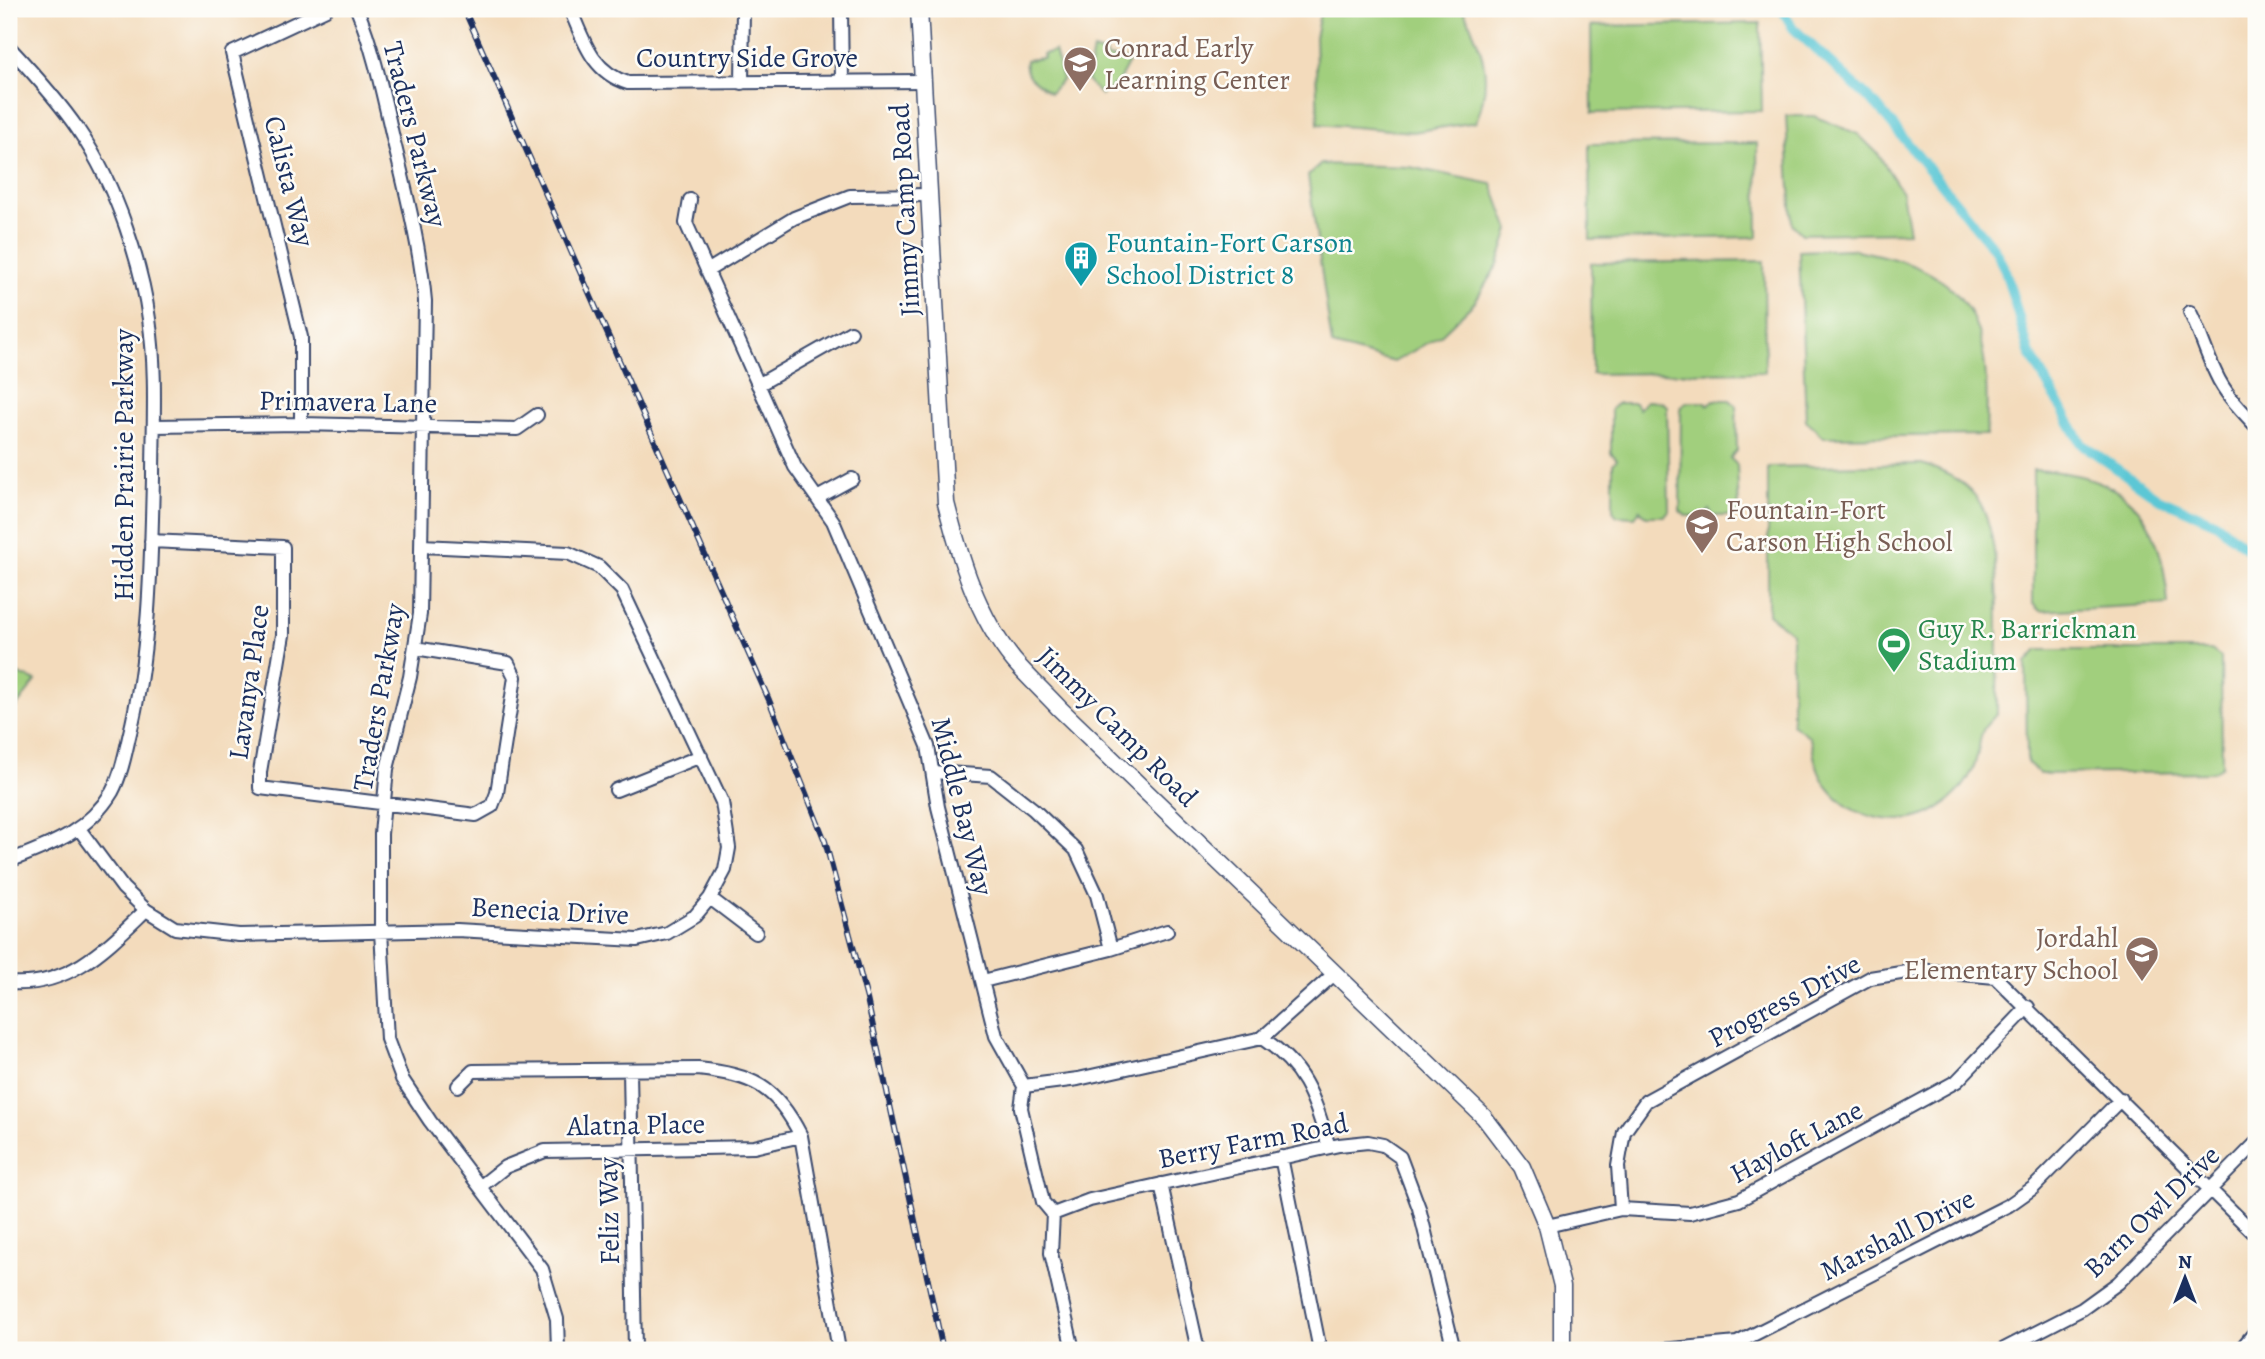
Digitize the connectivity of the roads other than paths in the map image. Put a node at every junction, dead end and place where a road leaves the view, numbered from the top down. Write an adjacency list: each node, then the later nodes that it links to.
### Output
1 (13, 9): 8 (street)
2 (327, 9): 20 (street, Calista Way)
3 (357, 9): 22 (street, Traders Parkway)
4 (570, 9): 11 (street, Country Side Grove)
5 (743, 9): 11 (street)
6 (841, 9): 12 (street)
7 (919, 9): 10 (street, Jimmy Camp Road)
8 (9, 13)
9 (9, 47): 21 (street, Hidden Prairie Parkway)
10 (924, 81): 12 (street, Country Side Grove); 13 (street, Jimmy Camp Road)
11 (742, 82): 12 (street, Country Side Grove)
12 (842, 82)
13 (929, 195): 15 (street); 41 (street, Jimmy Camp Road)
14 (690, 200): 15 (street, Middle Bay Way)
15 (707, 271): 18 (street, Middle Bay Way)
16 (2190, 312): 23 (street)
17 (851, 332): 18 (street)
18 (758, 385): 25 (street, Middle Bay Way)
19 (537, 415): 22 (street, Primavera Lane)
20 (301, 424): 21 (street, Primavera Lane); 22 (street, Primavera Lane)
21 (153, 426): 26 (street, Hidden Prairie Parkway)
22 (423, 426): 27 (street, Traders Parkway)
23 (2256, 426)
24 (852, 479): 25 (street)
25 (817, 498): 30 (street, Middle Bay Way)
26 (151, 541): 32 (street, Lavanya Place); 33 (street, Hidden Prairie Parkway)
27 (422, 546): 28 (street, Traders Parkway); 29 (street, Benecia Drive)
28 (415, 648): 32 (street, Traders Parkway); 32 (street)
29 (701, 756): 31 (street); 35 (street, Benecia Drive)
30 (933, 772): 40 (street); 42 (street, Middle Bay Way)
31 (616, 790)
32 (384, 804): 37 (street, Traders Parkway)
33 (80, 830): 34 (street, Hidden Prairie Parkway); 36 (street, Benecia Drive)
34 (9, 861)
35 (710, 898): 37 (street, Benecia Drive); 39 (street)
36 (146, 910): 37 (street, Benecia Drive); 43 (street)
37 (381, 931): 56 (street, Traders Parkway)
38 (1167, 931): 40 (street)
39 (756, 933)
40 (1111, 949): 42 (street)
41 (1334, 975): 45 (street); 60 (street, Jimmy Camp Road)
42 (983, 981): 48 (street, Middle Bay Way)
43 (12, 983)
44 (2028, 1007): 49 (street, Progress Drive); 58 (street, Hayloft Lane); 58 (street, Progress Drive)
45 (1262, 1038): 48 (street); 53 (street)
46 (630, 1070): 47 (street); 50 (street); 52 (street, Feliz Way)
47 (458, 1086)
48 (1024, 1086): 59 (street)
49 (2121, 1100): 57 (street, Progress Drive); 71 (street, Marshall Drive)
50 (802, 1136): 52 (street, Alatna Place); 65 (street)
51 (2256, 1143): 57 (street, Barn Owl Drive)
52 (631, 1147): 56 (street, Alatna Place); 64 (street, Feliz Way)
53 (1329, 1147): 54 (street, Berry Farm Road); 69 (street, Berry Farm Road)
54 (1281, 1157): 55 (street, Berry Farm Road); 68 (street)
55 (1161, 1184): 59 (street, Berry Farm Road); 67 (street)
56 (481, 1186): 63 (street, Traders Parkway)
57 (2211, 1191): 61 (street, Progress Drive); 72 (street, Barn Owl Drive)
58 (1621, 1209): 60 (street, Hayloft Lane)
59 (1053, 1214): 66 (street)
60 (1548, 1226): 70 (street, Jimmy Camp Road)
61 (2256, 1235)
62 (2256, 1331): 73 (street)
63 (558, 1350)
64 (635, 1350)
65 (839, 1350)
66 (1073, 1350)
67 (1198, 1350)
68 (1320, 1350)
69 (1454, 1350)
70 (1562, 1350)
71 (1661, 1350)
72 (2003, 1350)
73 (2240, 1350)

